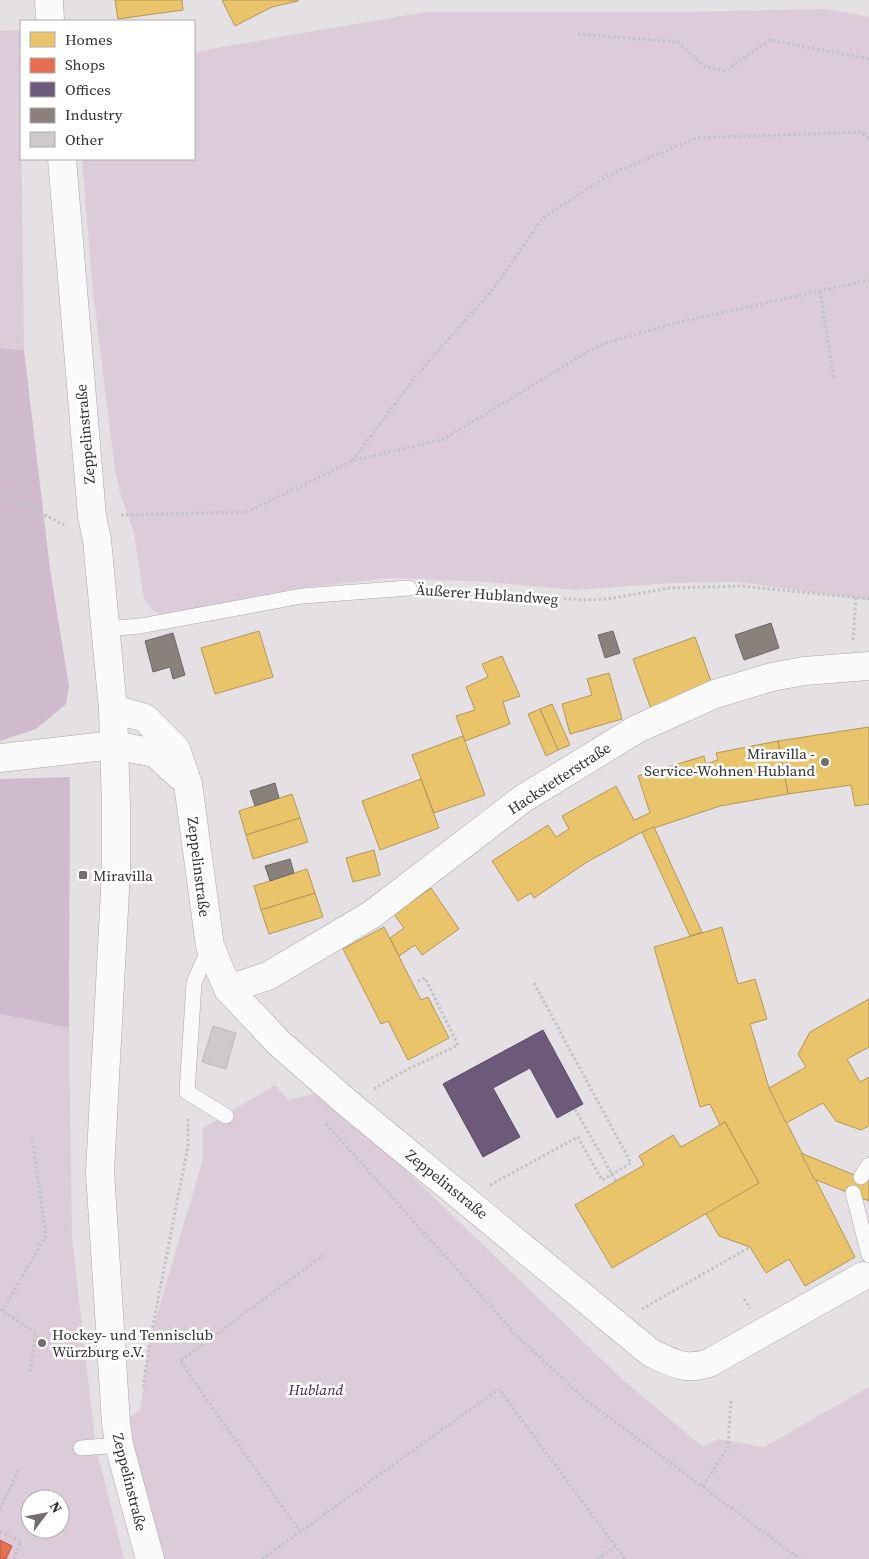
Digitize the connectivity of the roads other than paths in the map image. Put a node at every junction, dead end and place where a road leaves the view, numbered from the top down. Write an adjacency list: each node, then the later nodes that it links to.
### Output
1 (48, 0): 2 (street)
2 (50, 20)
3 (62, 160): 5 (street, Zeppelinstraße)
4 (409, 588): 5 (lane, Äußerer Hublandweg)
5 (106, 629): 7 (street, Zeppelinstraße)
6 (859, 667): 12 (street, Hackstetterstraße)
7 (113, 709): 8 (street, Zeppelinstraße); 10 (street, Zeppelinstraße)
8 (114, 745): 9 (street); 10 (street); 16 (street, Zeppelinstraße)
9 (0, 758)
10 (188, 784): 11 (street, Zeppelinstraße)
11 (210, 946): 12 (street, Zeppelinstraße); 13 (lane)
12 (228, 989): 15 (street, Zeppelinstraße)
13 (226, 1116)
14 (853, 1193): 15 (lane)
15 (867, 1266)
16 (119, 1446): 17 (lane); 18 (street, Zeppelinstraße)
17 (81, 1448)
18 (150, 1559)

